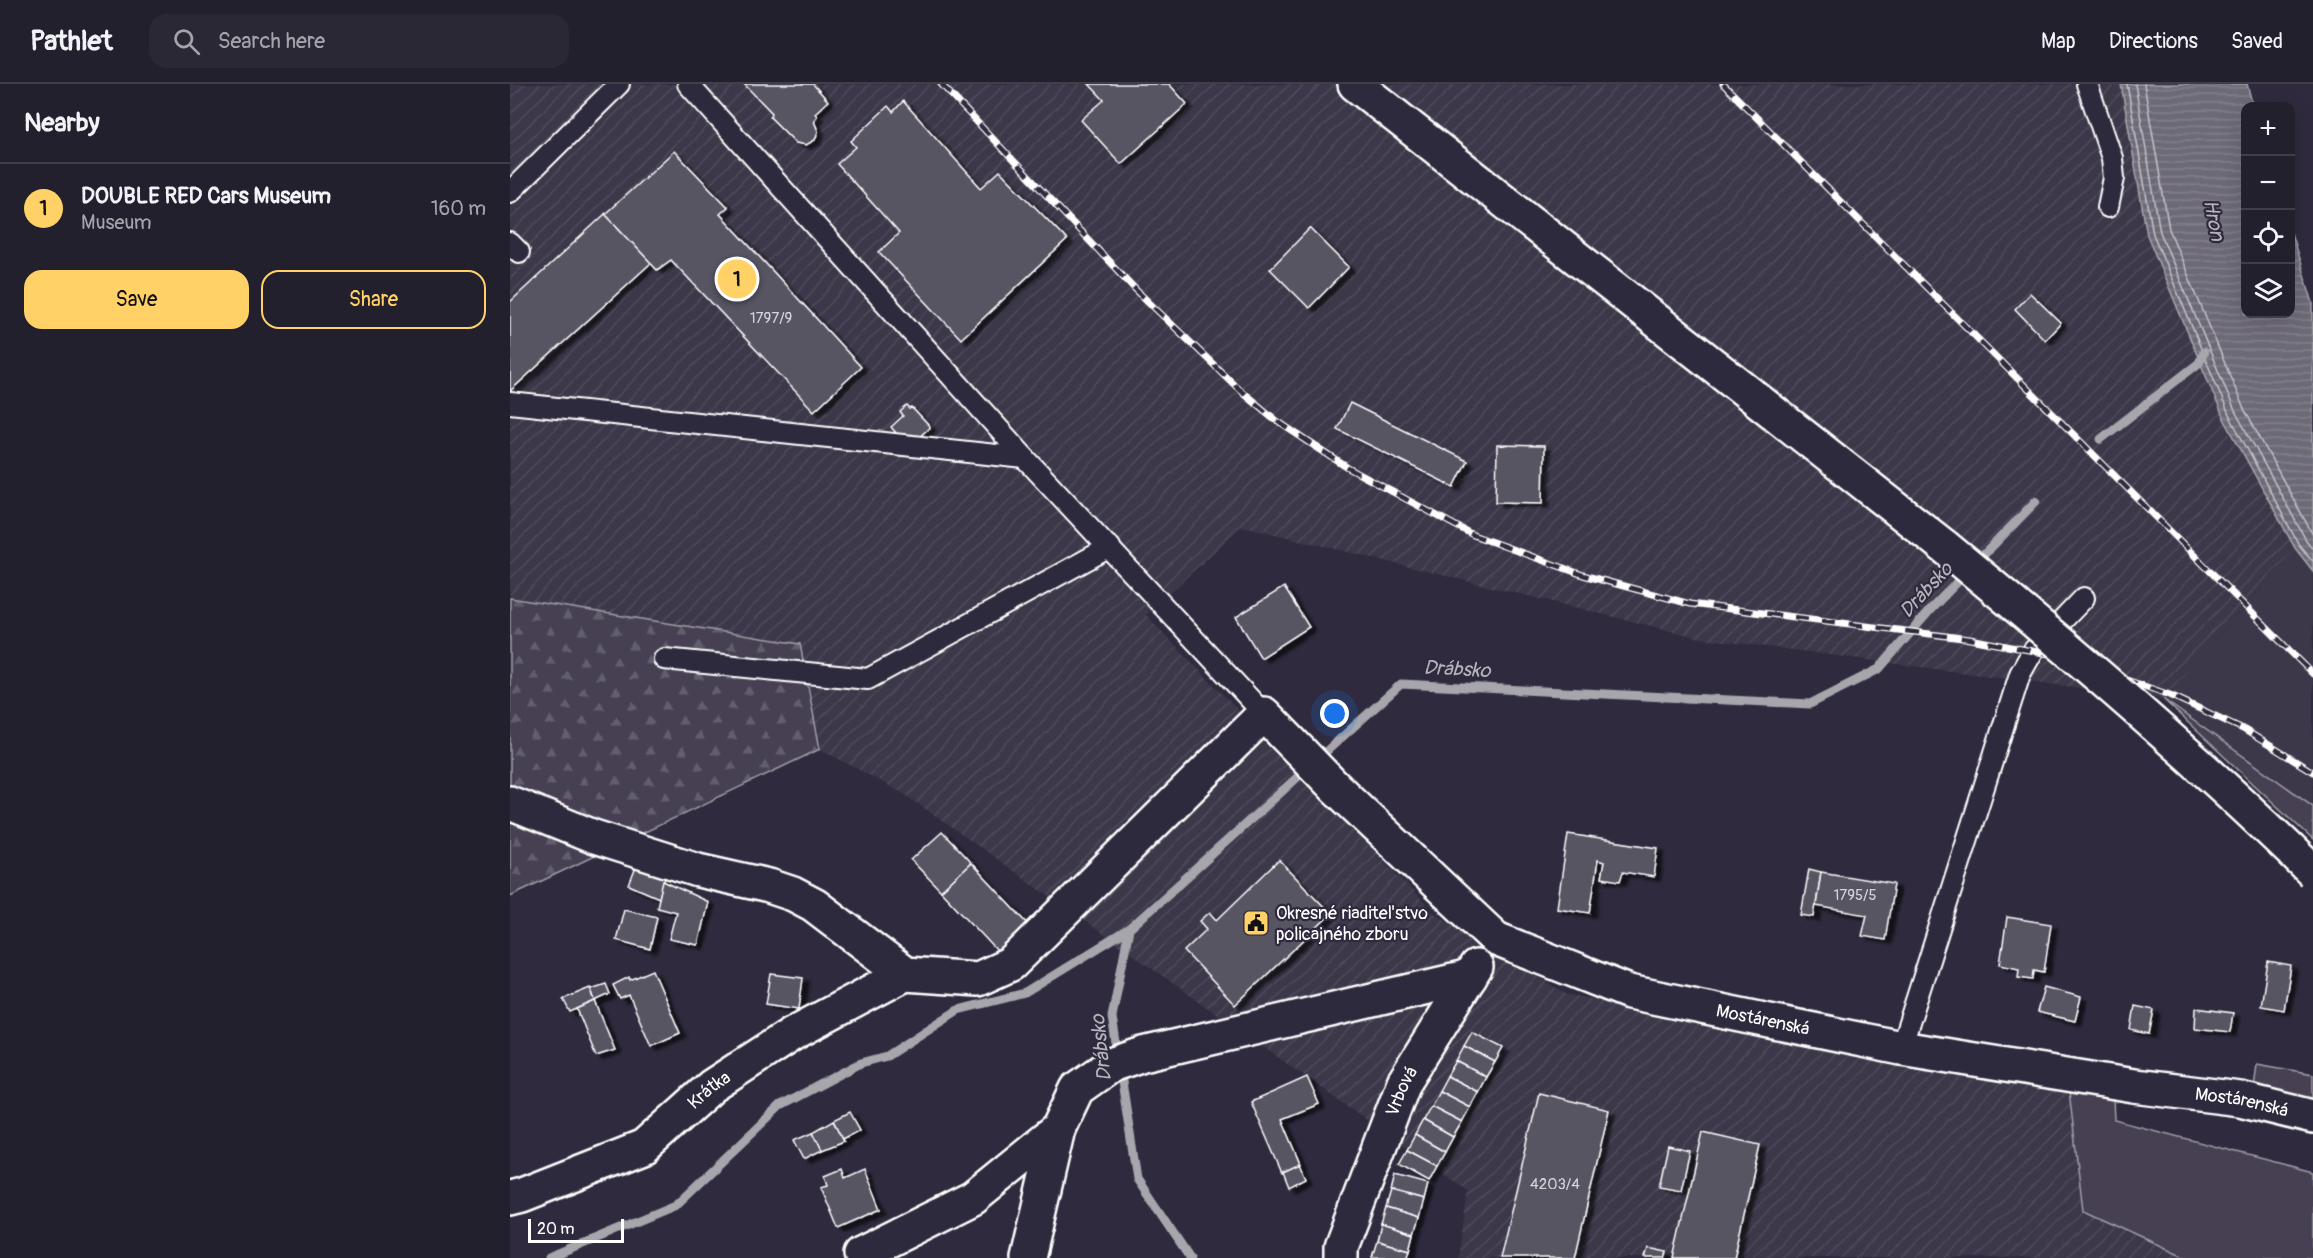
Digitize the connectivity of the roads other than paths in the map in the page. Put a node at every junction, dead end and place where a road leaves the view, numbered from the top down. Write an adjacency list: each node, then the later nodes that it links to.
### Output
1 (619, 84): 5 (lane)
2 (688, 84): 8 (lane)
3 (1355, 84): 14 (street, bridge)
4 (2087, 84): 6 (lane)
5 (510, 192)
6 (2108, 207)
7 (510, 403): 8 (lane)
8 (1025, 458): 9 (lane)
9 (1110, 547): 11 (lane); 12 (lane)
10 (2084, 598): 18 (lane)
11 (664, 660)
12 (1264, 714): 15 (street, Mostárenská); 16 (street)
13 (510, 803): 16 (street)
14 (2313, 872)
15 (1496, 939): 17 (street, Vrbová); 18 (street, Mostárenská)
16 (905, 974): 21 (street, Krátka)
17 (1470, 977): 20 (street); 24 (street, Vrbová)
18 (1900, 1048): 19 (street, Mostárenská)
19 (2313, 1118)
20 (1058, 1129): 22 (street); 23 (street)
21 (510, 1198)
22 (861, 1254)
23 (1028, 1258)
24 (1341, 1258)

